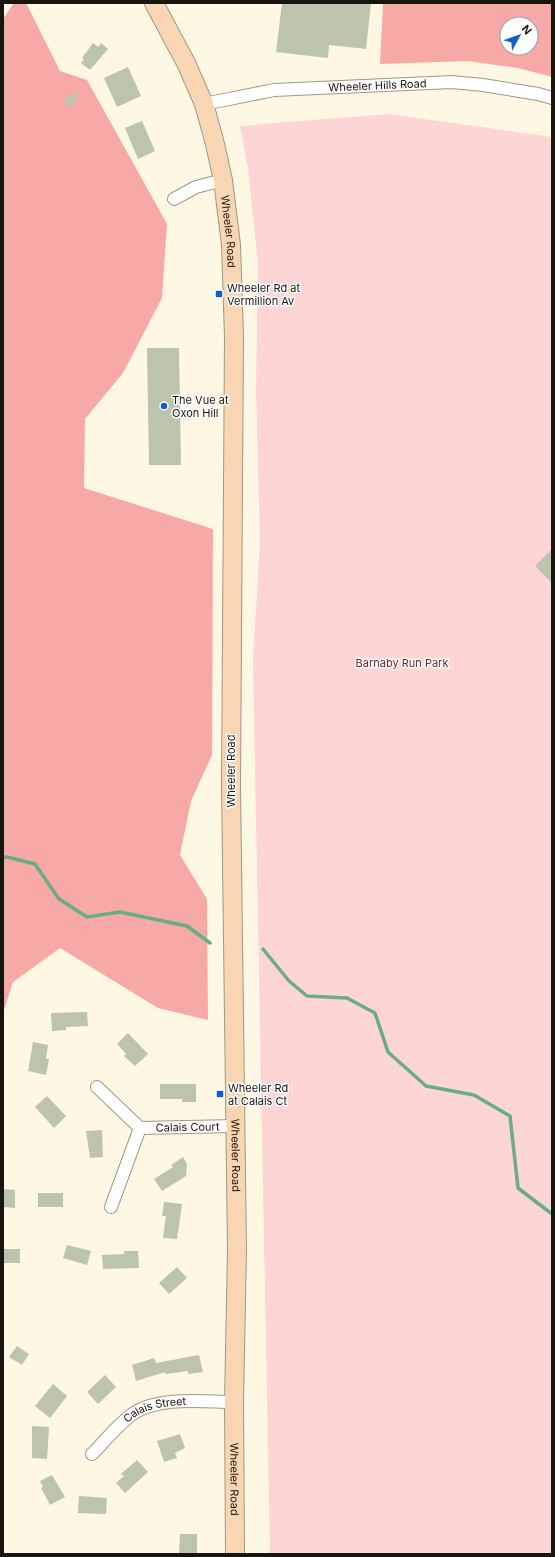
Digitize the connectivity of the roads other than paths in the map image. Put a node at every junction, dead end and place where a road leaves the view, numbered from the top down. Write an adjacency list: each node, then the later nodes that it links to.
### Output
1 (154, 3): 3 (main road, Wheeler Road)
2 (552, 98): 3 (street, Wheeler Hills Road)
3 (204, 104): 4 (main road, Wheeler Road)
4 (223, 180): 5 (street); 7 (main road, Wheeler Road)
5 (174, 199)
6 (97, 1087): 8 (street, Calais Court)
7 (235, 1126): 8 (street, Calais Court); 10 (main road, Wheeler Road)
8 (140, 1128): 9 (street, Calais Court)
9 (111, 1207)
10 (234, 1402): 11 (street, Calais Street); 12 (main road, Wheeler Road)
11 (92, 1454)
12 (235, 1554)

